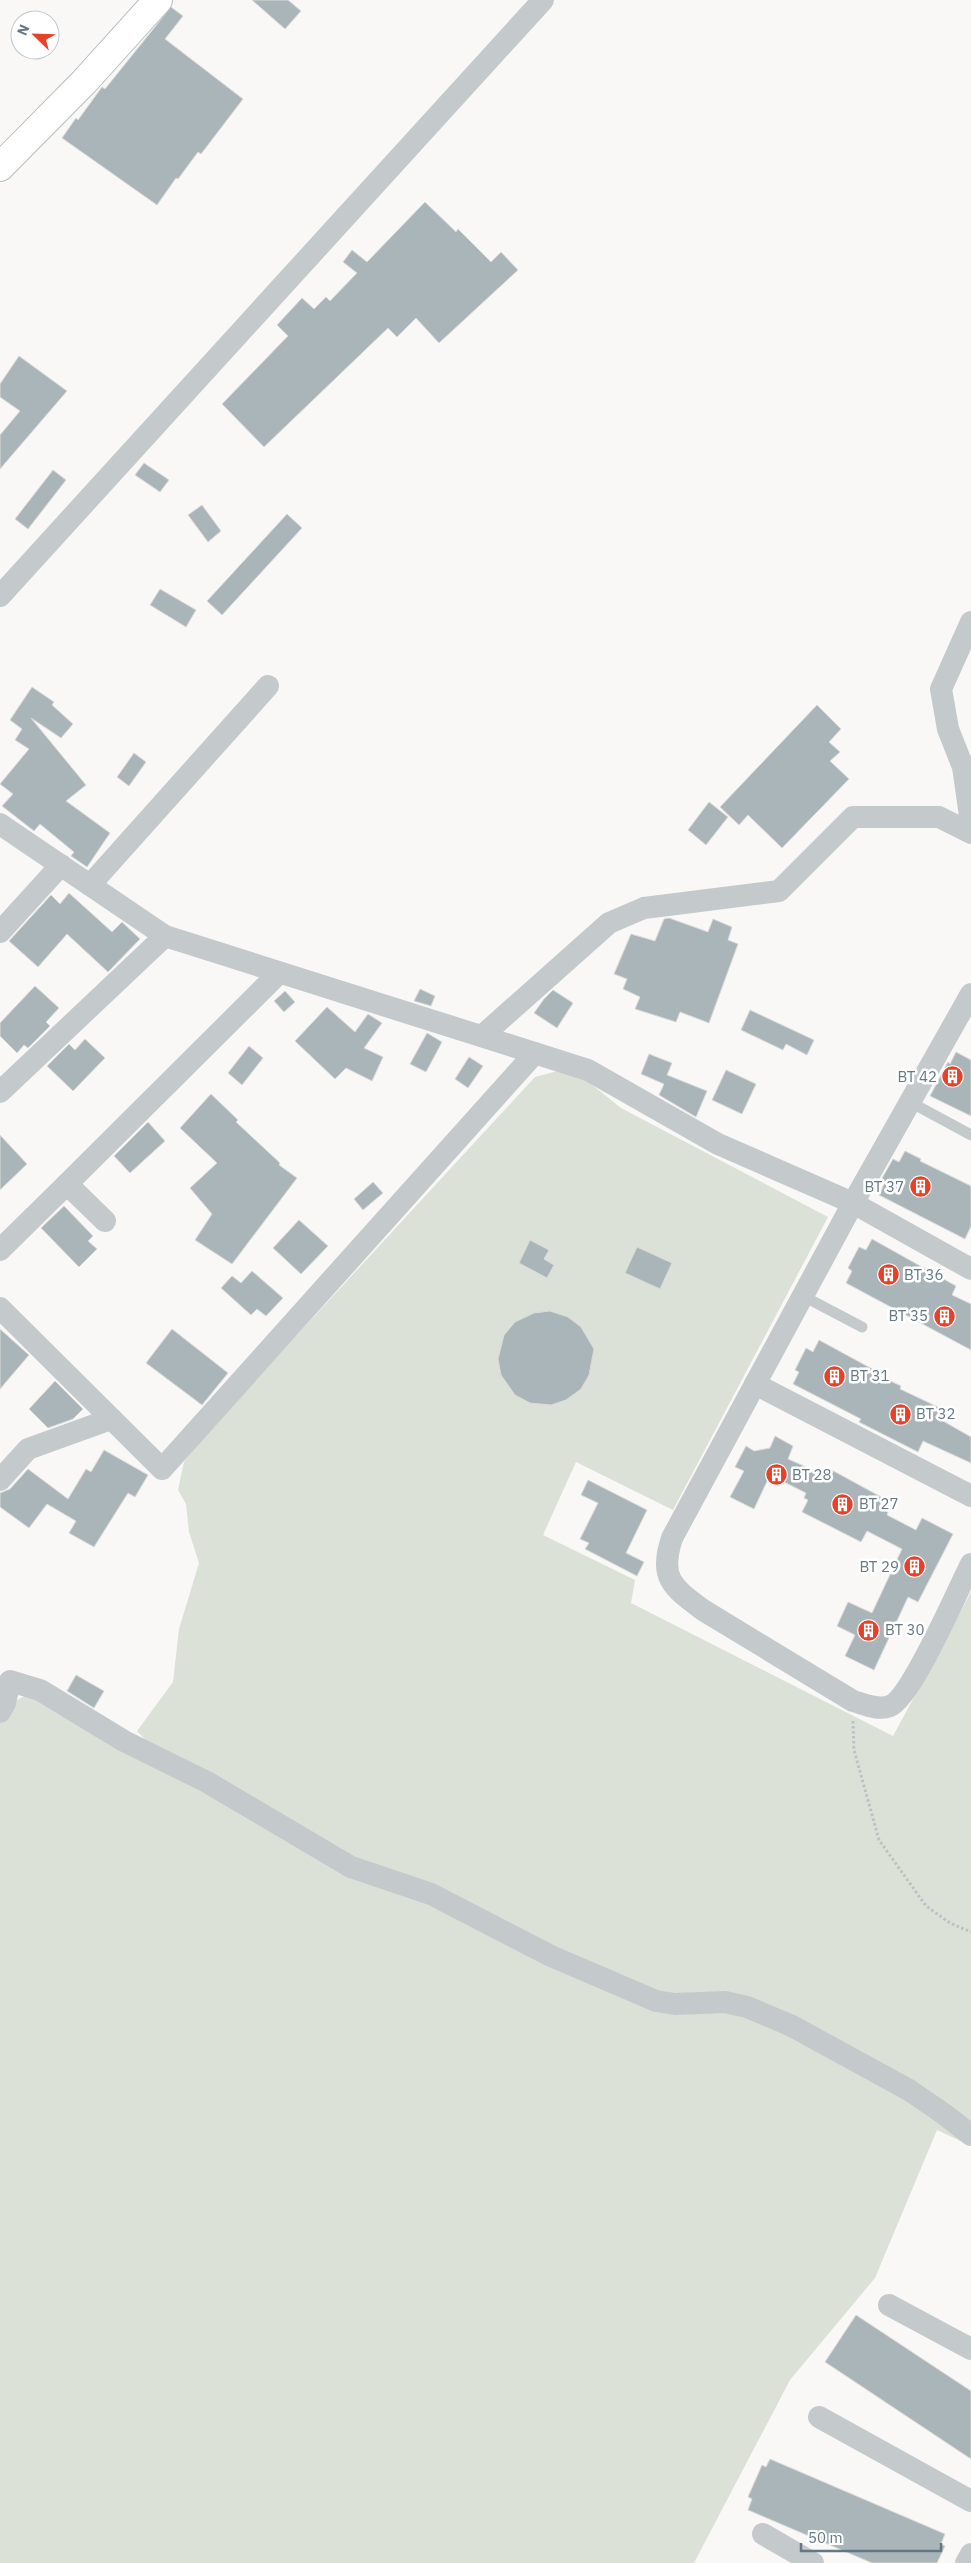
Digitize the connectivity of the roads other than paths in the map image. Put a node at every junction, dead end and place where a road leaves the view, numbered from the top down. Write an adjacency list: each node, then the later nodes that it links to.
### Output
1 (158, 0): 3 (main road)
2 (543, 0): 4 (street)
3 (0, 167)
4 (0, 596)
5 (971, 622): 7 (street)
6 (268, 686): 11 (street)
7 (971, 823)
8 (0, 824): 10 (street)
9 (971, 833): 17 (street)
10 (61, 865): 11 (street); 12 (street)
11 (90, 885): 13 (street)
12 (0, 932)
13 (165, 936): 14 (street); 19 (street)
14 (279, 973): 17 (street); 22 (street)
15 (971, 994): 16 (street)
16 (963, 1026): 20 (street)
17 (482, 1036): 18 (street)
18 (535, 1053): 23 (street); 31 (street)
19 (0, 1092)
20 (910, 1102): 21 (lane); 23 (street)
21 (971, 1135)
22 (67, 1184): 24 (street); 25 (street)
23 (853, 1204): 26 (street); 27 (street)
24 (105, 1220)
25 (0, 1250)
26 (971, 1269)
27 (803, 1296): 29 (lane); 30 (street)
28 (0, 1308): 31 (street)
29 (862, 1326)
30 (755, 1384): 33 (street); 34 (street)
31 (111, 1419): 32 (street)
32 (0, 1480)
33 (971, 1496)
34 (971, 1564)
35 (5, 1677): 36 (street); 37 (street)
36 (0, 1712)
37 (971, 2134)
38 (889, 2304): 39 (street)
39 (971, 2348)
40 (819, 2417): 41 (street)
41 (971, 2501)
42 (763, 2534): 44 (street)
43 (971, 2554): 45 (street)
44 (813, 2563)
45 (966, 2563)

